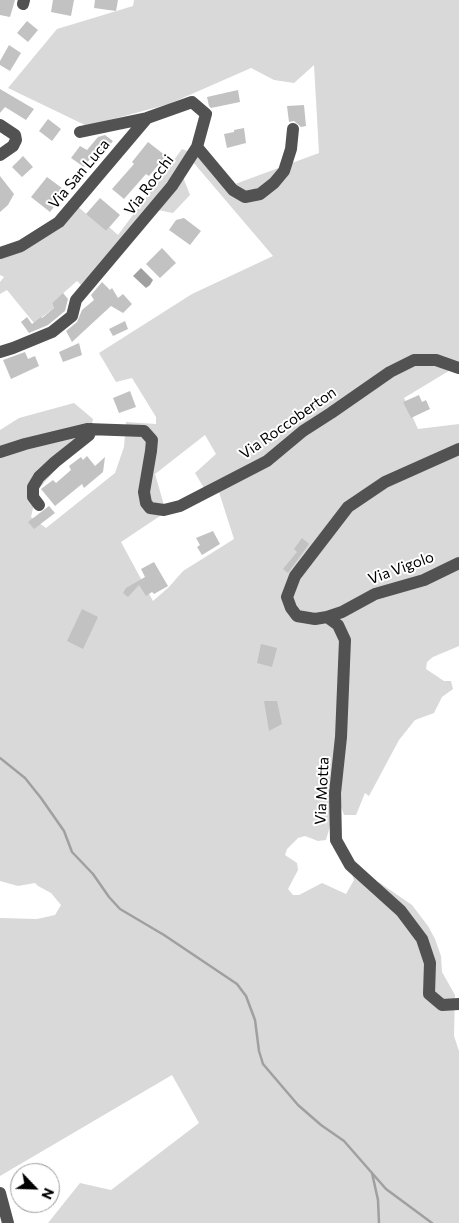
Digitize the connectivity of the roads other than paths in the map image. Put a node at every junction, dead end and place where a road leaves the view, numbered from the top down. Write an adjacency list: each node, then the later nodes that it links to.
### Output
1 (147, 118): 4 (street, Via Rocchi); 5 (street, Via Rocchi); 7 (street, Via San Luca)
2 (0, 125): 6 (street)
3 (293, 129): 5 (street)
4 (80, 132)
5 (197, 147): 8 (street, Via Rocchi)
6 (0, 155)
7 (0, 253)
8 (2, 347)
9 (459, 368): 10 (street, Via Roccoberton)
10 (91, 429): 12 (street, Via Roccoberton); 13 (street)
11 (459, 449): 15 (street)
12 (0, 452)
13 (39, 505)
14 (459, 563): 15 (street, Via Vigolo)
15 (327, 617): 16 (street, Via Motta)
16 (459, 1004)
17 (0, 1193): 18 (street)
18 (8, 1223)

